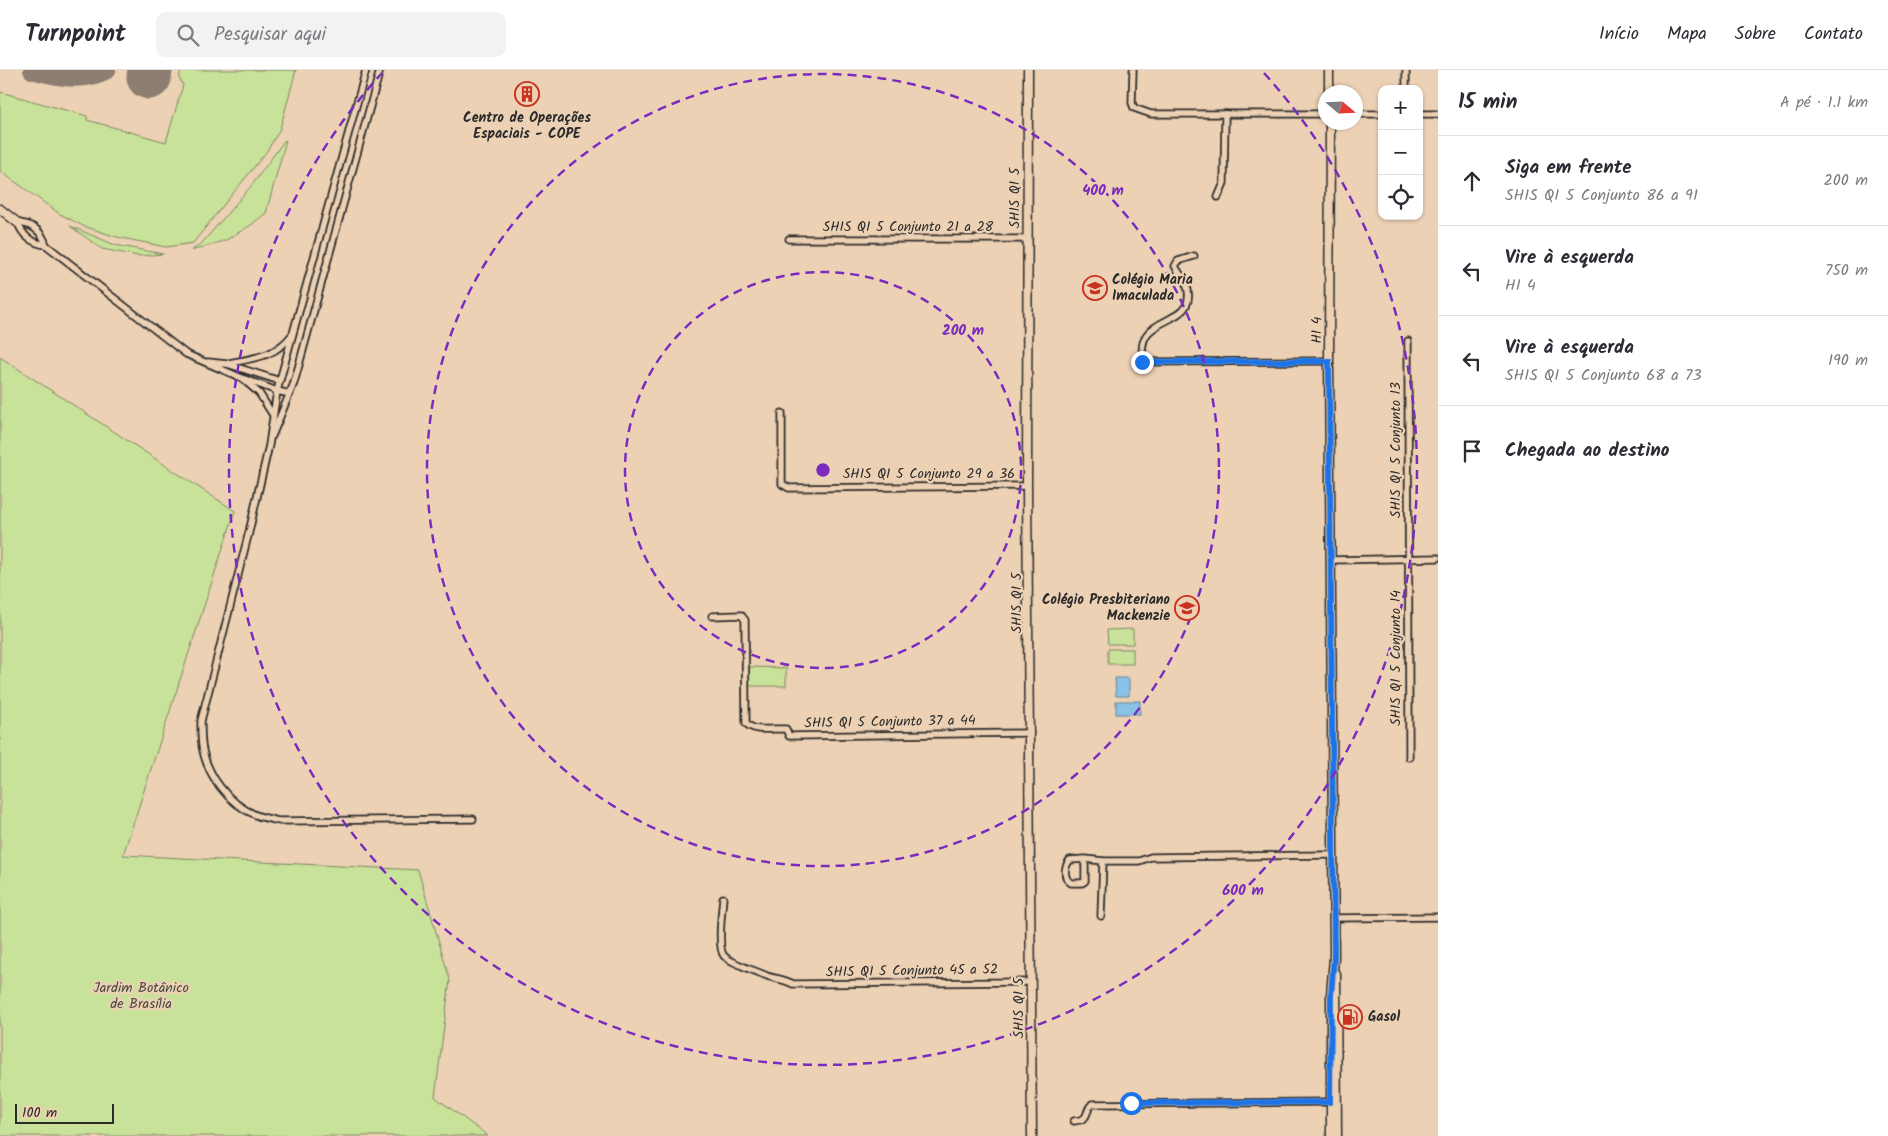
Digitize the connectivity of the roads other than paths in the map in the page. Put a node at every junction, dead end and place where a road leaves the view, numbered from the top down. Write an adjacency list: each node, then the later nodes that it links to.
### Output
1 (366, 70): 23 (street)
2 (380, 70): 31 (street)
3 (1028, 70): 20 (street, SHIS QI 5)
4 (1134, 70): 9 (street)
5 (1329, 70): 7 (street)
6 (1406, 70): 8 (street)
7 (1329, 85)
8 (1406, 85)
9 (1225, 114): 10 (street); 16 (street)
10 (1318, 114)
11 (1363, 114): 12 (street)
12 (1378, 114)
13 (1423, 114): 14 (street)
14 (1438, 114)
15 (1330, 130): 25 (street, HI 4)
16 (1218, 197)
17 (0, 209): 18 (street)
18 (18, 223): 21 (street); 21 (street)
19 (789, 239): 20 (street, SHIS QI 5 Conjunto 21 a 28)
20 (1028, 239): 35 (street, SHIS QI 5)
21 (46, 245): 26 (street)
22 (1194, 256): 25 (street)
23 (293, 334): 27 (street); 29 (street)
24 (1408, 341): 37 (street, SHIS QI 5 Conjunto 13)
25 (1329, 361): 38 (street, HI 4)
26 (202, 362): 27 (street); 28 (street)
27 (227, 364): 29 (street)
28 (242, 378): 30 (street); 33 (street)
29 (280, 381): 30 (street)
30 (278, 391): 31 (street); 33 (street)
31 (290, 394): 34 (street)
32 (782, 413): 35 (street, SHIS QI 5 Conjunto 29 a 36)
33 (273, 415): 34 (street)
34 (268, 445): 42 (street)
35 (1027, 486): 40 (street, SHIS QI 5)
36 (1438, 558): 37 (street)
37 (1408, 559): 38 (street); 41 (street, SHIS QI 5 Conjunto 14)
38 (1331, 560): 43 (street, HI 4)
39 (712, 616): 40 (street, SHIS QI 5 Conjunto 37 a 44)
40 (1030, 733): 50 (street, SHIS QI 5)
41 (1409, 757)
42 (473, 819)
43 (1333, 855): 45 (street); 49 (street, HI 4)
44 (1085, 859): 44 (street); 45 (street)
45 (1103, 861): 47 (street)
46 (723, 898): 50 (street, SHIS QI 5 Conjunto 45 a 52)
47 (1101, 916)
48 (1438, 917): 49 (street)
49 (1333, 918): 51 (street, HI 4)
50 (1031, 982): 53 (street, SHIS QI 5)
51 (1333, 1102): 52 (street); 54 (street, HI 4); 55 (street, HI 4)
52 (1074, 1121)
53 (1032, 1136)
54 (1331, 1136)
55 (1337, 1136)

